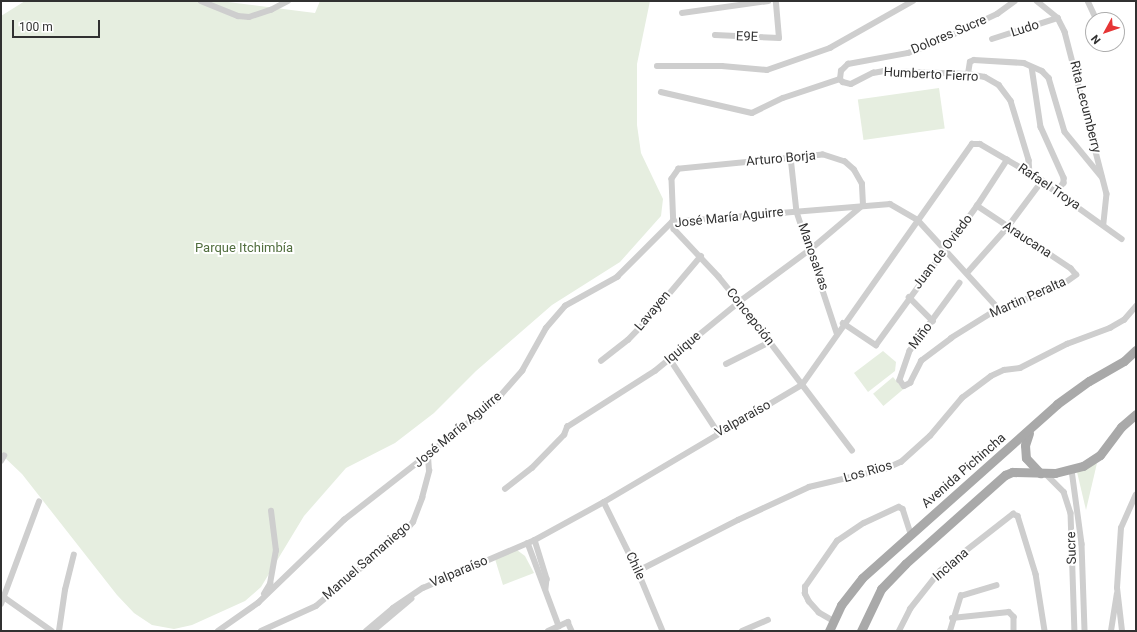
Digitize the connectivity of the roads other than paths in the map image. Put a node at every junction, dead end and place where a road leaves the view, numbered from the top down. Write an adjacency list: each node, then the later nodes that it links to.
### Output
1 (201, 1): 2 (street)
2 (288, 1)
3 (768, 1): 10 (street)
4 (776, 1): 12 (street, E9E)
5 (913, 1): 14 (street)
6 (1016, 1): 17 (street, Dolores Sucre)
7 (1037, 1): 11 (street, Rita Lecumberry)
8 (1088, 1): 9 (street)
9 (1093, 12)
10 (682, 13)
11 (1058, 18): 13 (street, Ludo); 23 (street, Rita Lecumberry)
12 (715, 35)
13 (992, 39)
14 (657, 66)
15 (1032, 67): 16 (street); 23 (street); 25 (street)
16 (968, 74): 17 (street, Humberto Fierro); 22 (street, Humberto Fierro)
17 (840, 79): 18 (street, Humberto Fierro)
18 (661, 92)
19 (972, 144): 21 (street, Rafael Troya); 29 (street, Valparaíso)
20 (791, 157): 26 (street, Arturo Borja); 28 (street, Manosalvas); 30 (street, Arturo Borja)
21 (1007, 160): 22 (street, Rafael Troya); 27 (street, Juan de Oviedo)
22 (1030, 173): 24 (street, Rafael Troya)
23 (1102, 178): 31 (street, Rita Lecumberry)
24 (1042, 181): 25 (street, Rafael Troya); 32 (street)
25 (1057, 192): 31 (street, Rafael Troya)
26 (863, 205): 28 (street, José María Aguirre); 29 (street, José María Aguirre); 34 (street, Iquique)
27 (977, 206): 32 (street, Araucana); 35 (street, Juan de Oviedo)
28 (797, 212): 30 (street, José María Aguirre); 34 (street, Manosalvas)
29 (918, 220): 35 (street, José María Aguirre); 45 (street, Valparaíso)
30 (672, 222): 36 (street, Concepción); 60 (street, José María Aguirre)
31 (1104, 225): 33 (street, Rafael Troya)
32 (1008, 228): 37 (street); 38 (street, Araucana)
33 (1122, 239)
34 (811, 249): 41 (street, Iquique); 46 (street, Manosalvas)
35 (944, 251): 37 (street, José María Aguirre); 40 (street, Juan de Oviedo)
36 (700, 256): 41 (street, Concepción); 51 (street, Lavayen)
37 (967, 273): 43 (street, José María Aguirre)
38 (1076, 275): 43 (street, Martin Peralta)
39 (960, 283): 44 (street, Miño)
40 (909, 297): 44 (street); 45 (street, Juan de Oviedo)
41 (739, 302): 47 (street, Concepción); 50 (street, Iquique)
42 (1136, 306): 72 (street, Los Rios)
43 (999, 309): 54 (street, Martin Peralta)
44 (933, 321): 54 (street, Miño)
45 (843, 323): 46 (street, Valparaíso)
46 (837, 333): 55 (street, Valparaíso)
47 (770, 342): 53 (street); 55 (street, Concepción)
48 (1136, 350): 52 (main road, Avenida Pichincha)
49 (1136, 354): 52 (main road)
50 (670, 359): 58 (street); 63 (street, Iquique)
51 (601, 361)
52 (1124, 362): 57 (main road, Avenida Pichincha)
53 (726, 364)
54 (910, 383)
55 (802, 385): 58 (street, Valparaíso); 59 (street, Concepción)
56 (1136, 414): 61 (main road)
57 (1030, 430): 62 (main road); 68 (main road, Avenida Pichincha)
58 (718, 432): 66 (street, Valparaíso)
59 (852, 450)
60 (428, 456): 78 (street, José María Aguirre); 87 (street, Manuel Samaniego)
61 (1072, 470): 62 (main road); 101 (street, Sucre)
62 (1043, 473): 95 (main road); 100 (street, Sucre)
63 (505, 489)
64 (1136, 496): 75 (street)
65 (39, 502): 77 (street)
66 (604, 502): 69 (street, Valparaíso); 72 (street, Chile)
67 (271, 511): 78 (street)
68 (911, 533): 82 (main road, Avenida Pichincha); 82 (street)
69 (535, 540): 70 (street, Valparaíso); 76 (street)
70 (528, 543): 74 (street, Valparaíso); 76 (street)
71 (74, 556): 85 (street)
72 (638, 571): 92 (street, Chile)
73 (996, 585): 80 (street)
74 (423, 588): 88 (street, Valparaíso); 89 (street, Valparaíso)
75 (1117, 588): 102 (street); 103 (street)
76 (546, 590): 83 (street)
77 (3, 596): 79 (street); 84 (street)
78 (258, 602): 86 (street, José María Aguirre)
79 (1, 604)
80 (952, 618): 97 (street); 98 (street)
81 (768, 620): 93 (street)
82 (833, 621): 94 (main road, Avenida Pichincha)
83 (559, 626): 90 (street); 91 (street)
84 (52, 631)
85 (59, 631)
86 (218, 631)
87 (261, 631)
88 (366, 631)
89 (373, 631)
90 (548, 631)
91 (572, 631)
92 (663, 631)
93 (742, 631)
94 (829, 631)
95 (861, 631)
96 (899, 631): 99 (street, Inclana)
97 (950, 631)
98 (1014, 631)
99 (1046, 631)
100 (1075, 631)
101 (1085, 631)
102 (1111, 631)
103 (1122, 631)

